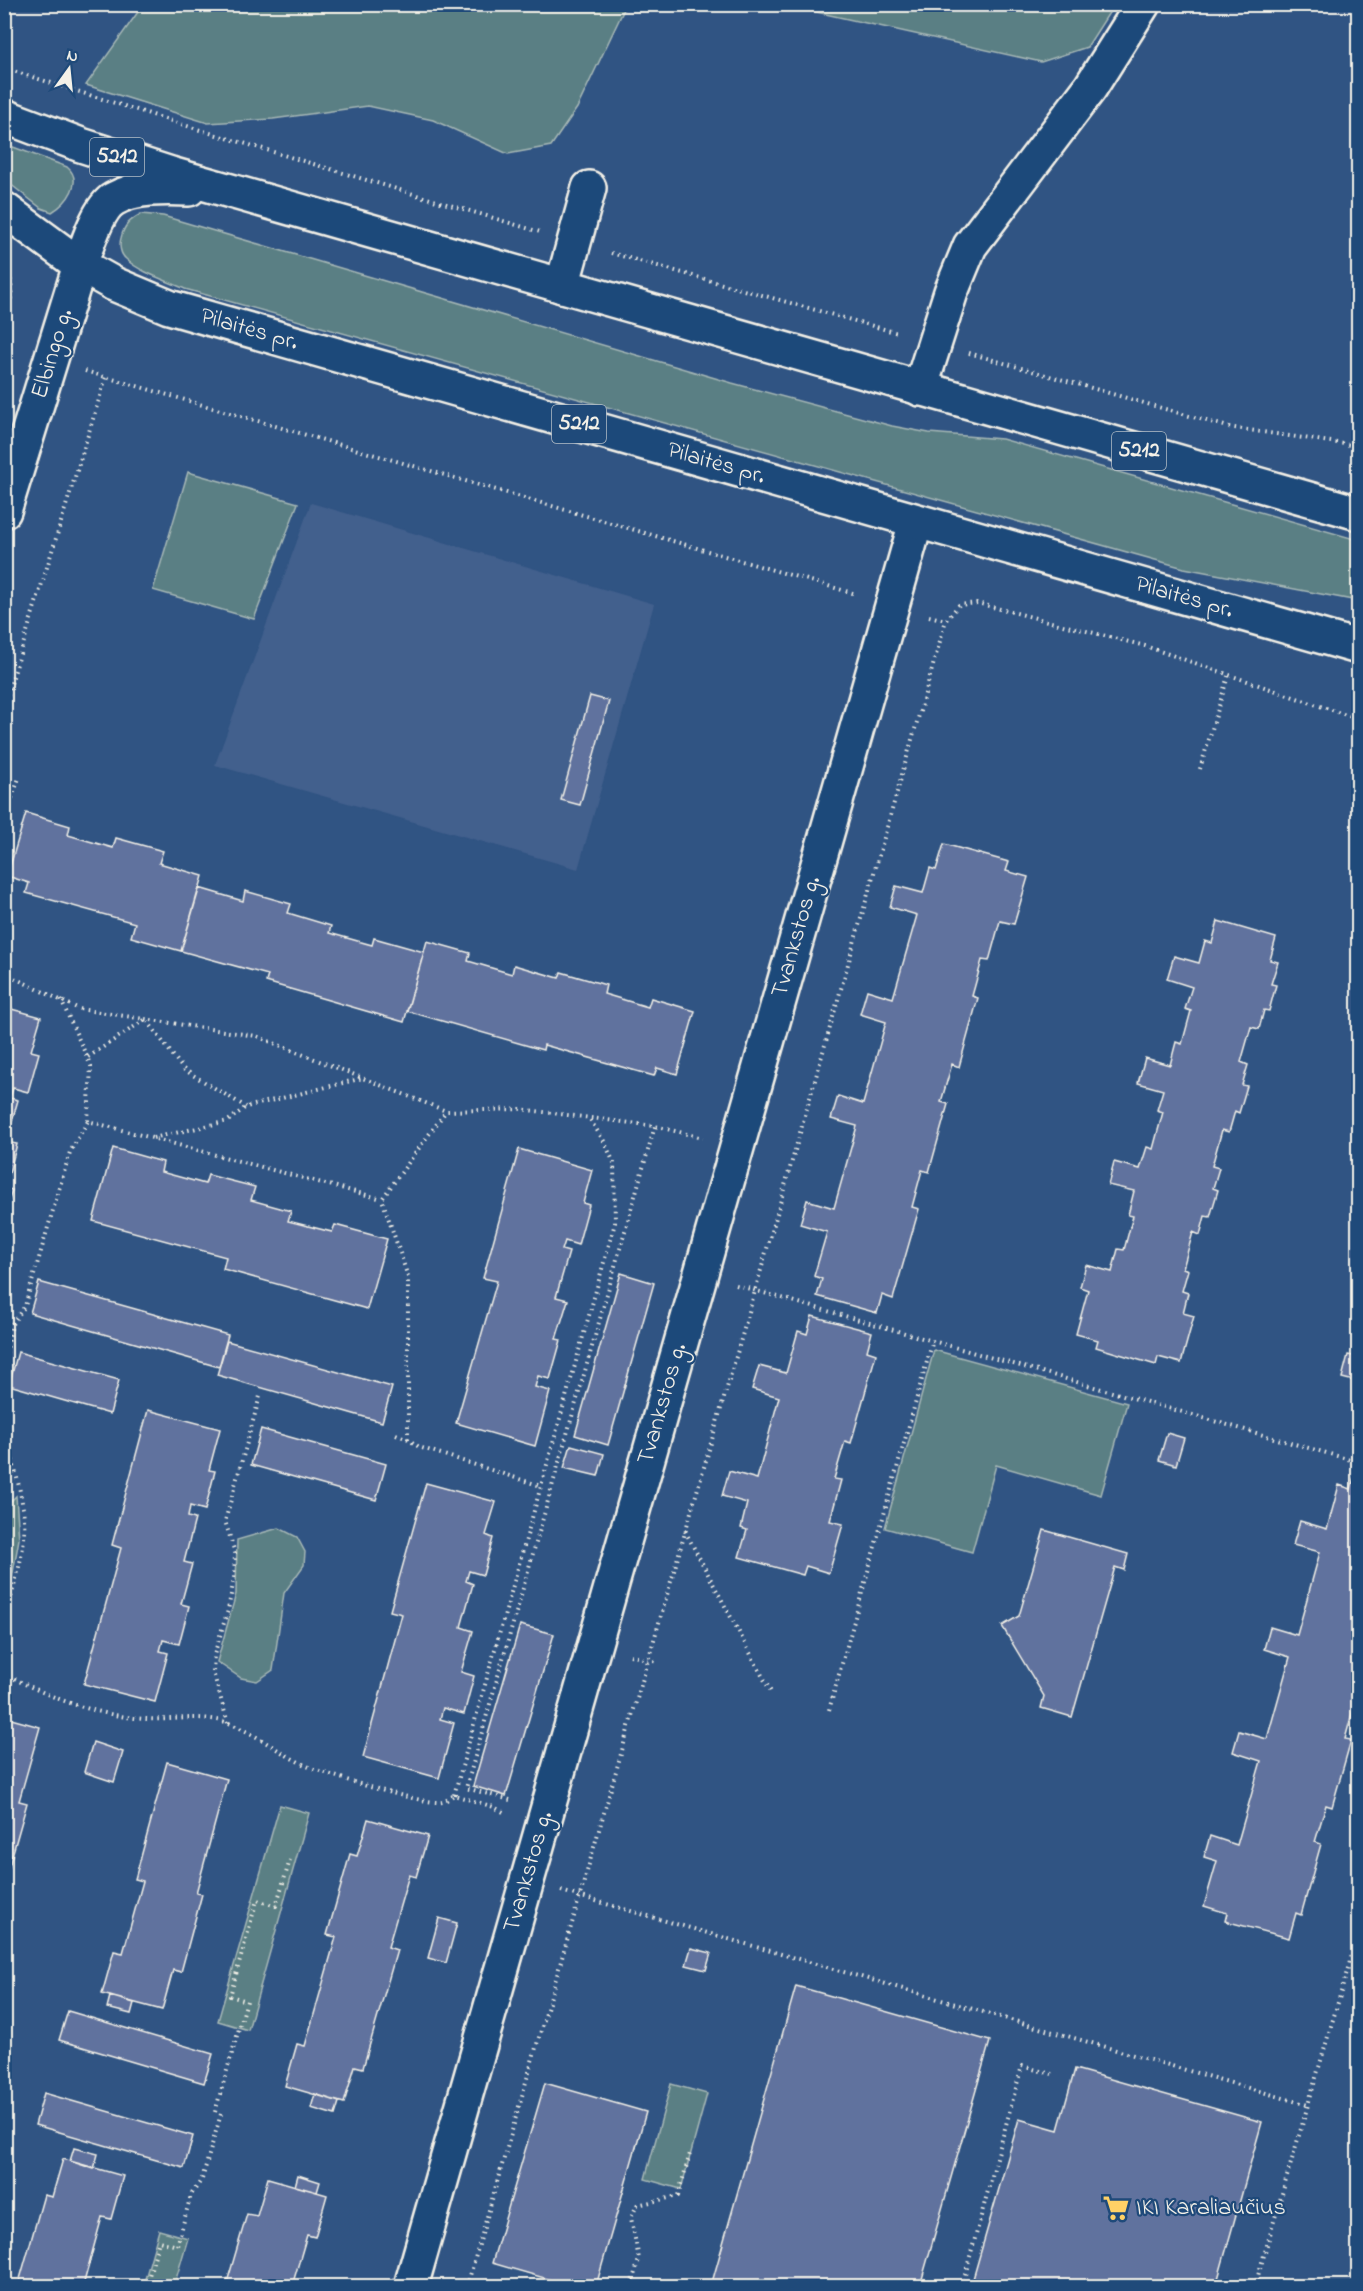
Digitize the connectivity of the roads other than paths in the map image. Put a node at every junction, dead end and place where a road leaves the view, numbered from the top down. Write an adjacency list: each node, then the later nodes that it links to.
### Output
1 (1143, 4): 8 (main road)
2 (4, 116): 4 (main road, 5212)
3 (589, 188): 7 (main road)
4 (232, 192): 6 (main road, 5212); 7 (main road, 5212)
5 (4, 209): 6 (main road, Pilaitės pr. / 5212)
6 (80, 265): 9 (main road, Elbingo g.); 11 (main road, Pilaitės pr. / 5212)
7 (562, 286): 8 (main road, 5212)
8 (920, 389): 10 (main road, 5212)
9 (4, 511)
10 (1359, 513)
11 (916, 522): 12 (main road, Pilaitės pr. / 5212); 13 (main road, Tvankstos g.)
12 (1359, 647)
13 (411, 2286)

